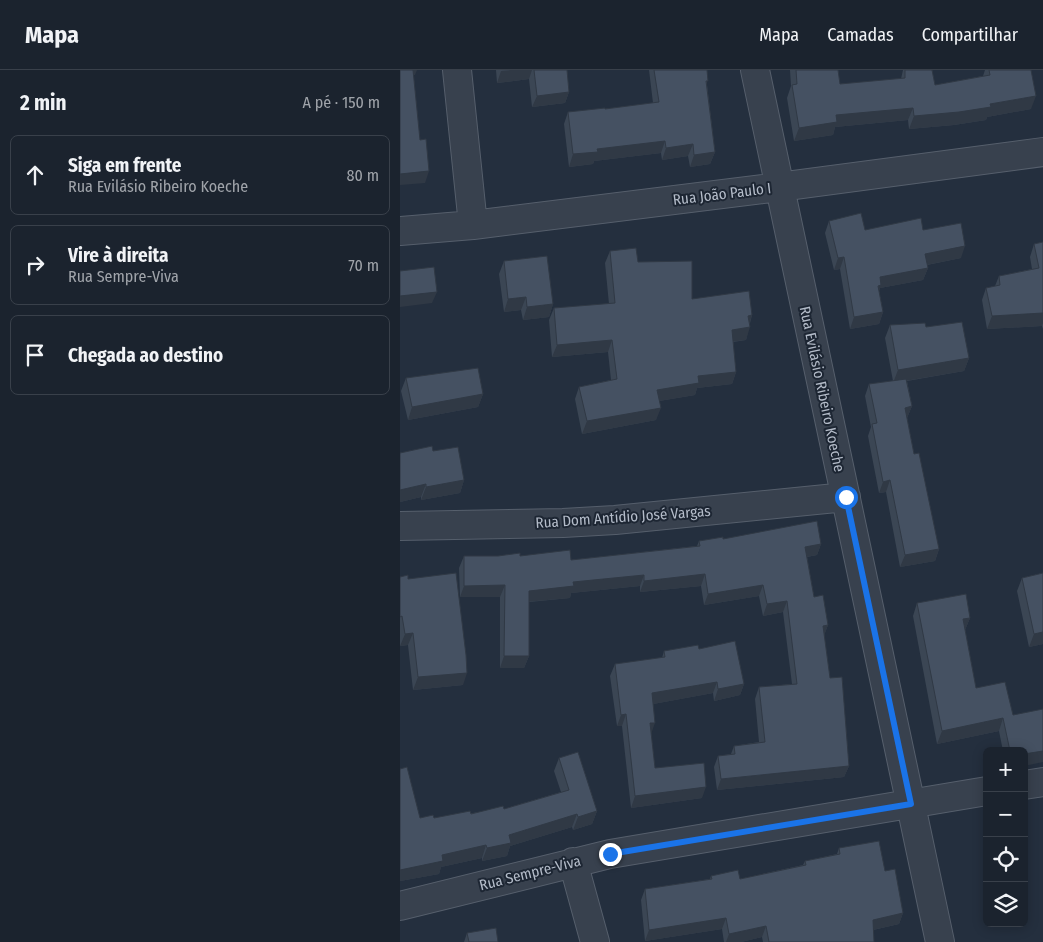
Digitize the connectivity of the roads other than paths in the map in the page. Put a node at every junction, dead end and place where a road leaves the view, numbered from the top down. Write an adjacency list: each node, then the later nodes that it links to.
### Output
1 (457, 70): 5 (street)
2 (754, 70): 4 (street, Rua Evilásio Ribeiro Koeche)
3 (1043, 152): 4 (street, Rua João Paulo I)
4 (779, 187): 5 (street, Rua João Paulo I); 7 (street, Rua Evilásio Ribeiro Koeche)
5 (473, 225): 6 (street, Rua João Paulo I)
6 (400, 230)
7 (846, 497): 8 (street, Rua Dom Antídio José Vargas); 12 (street, Rua Evilásio Ribeiro Koeche)
8 (400, 526)
9 (1043, 782): 10 (street)
10 (1028, 784)
11 (983, 792): 12 (street, Rua Sempre-Viva)
12 (911, 804): 13 (street, Rua Sempre-Viva); 16 (street, Rua Evilásio Ribeiro Koeche)
13 (573, 862): 14 (street, Rua Sempre-Viva); 15 (street)
14 (400, 906)
15 (595, 942)
16 (940, 942)

